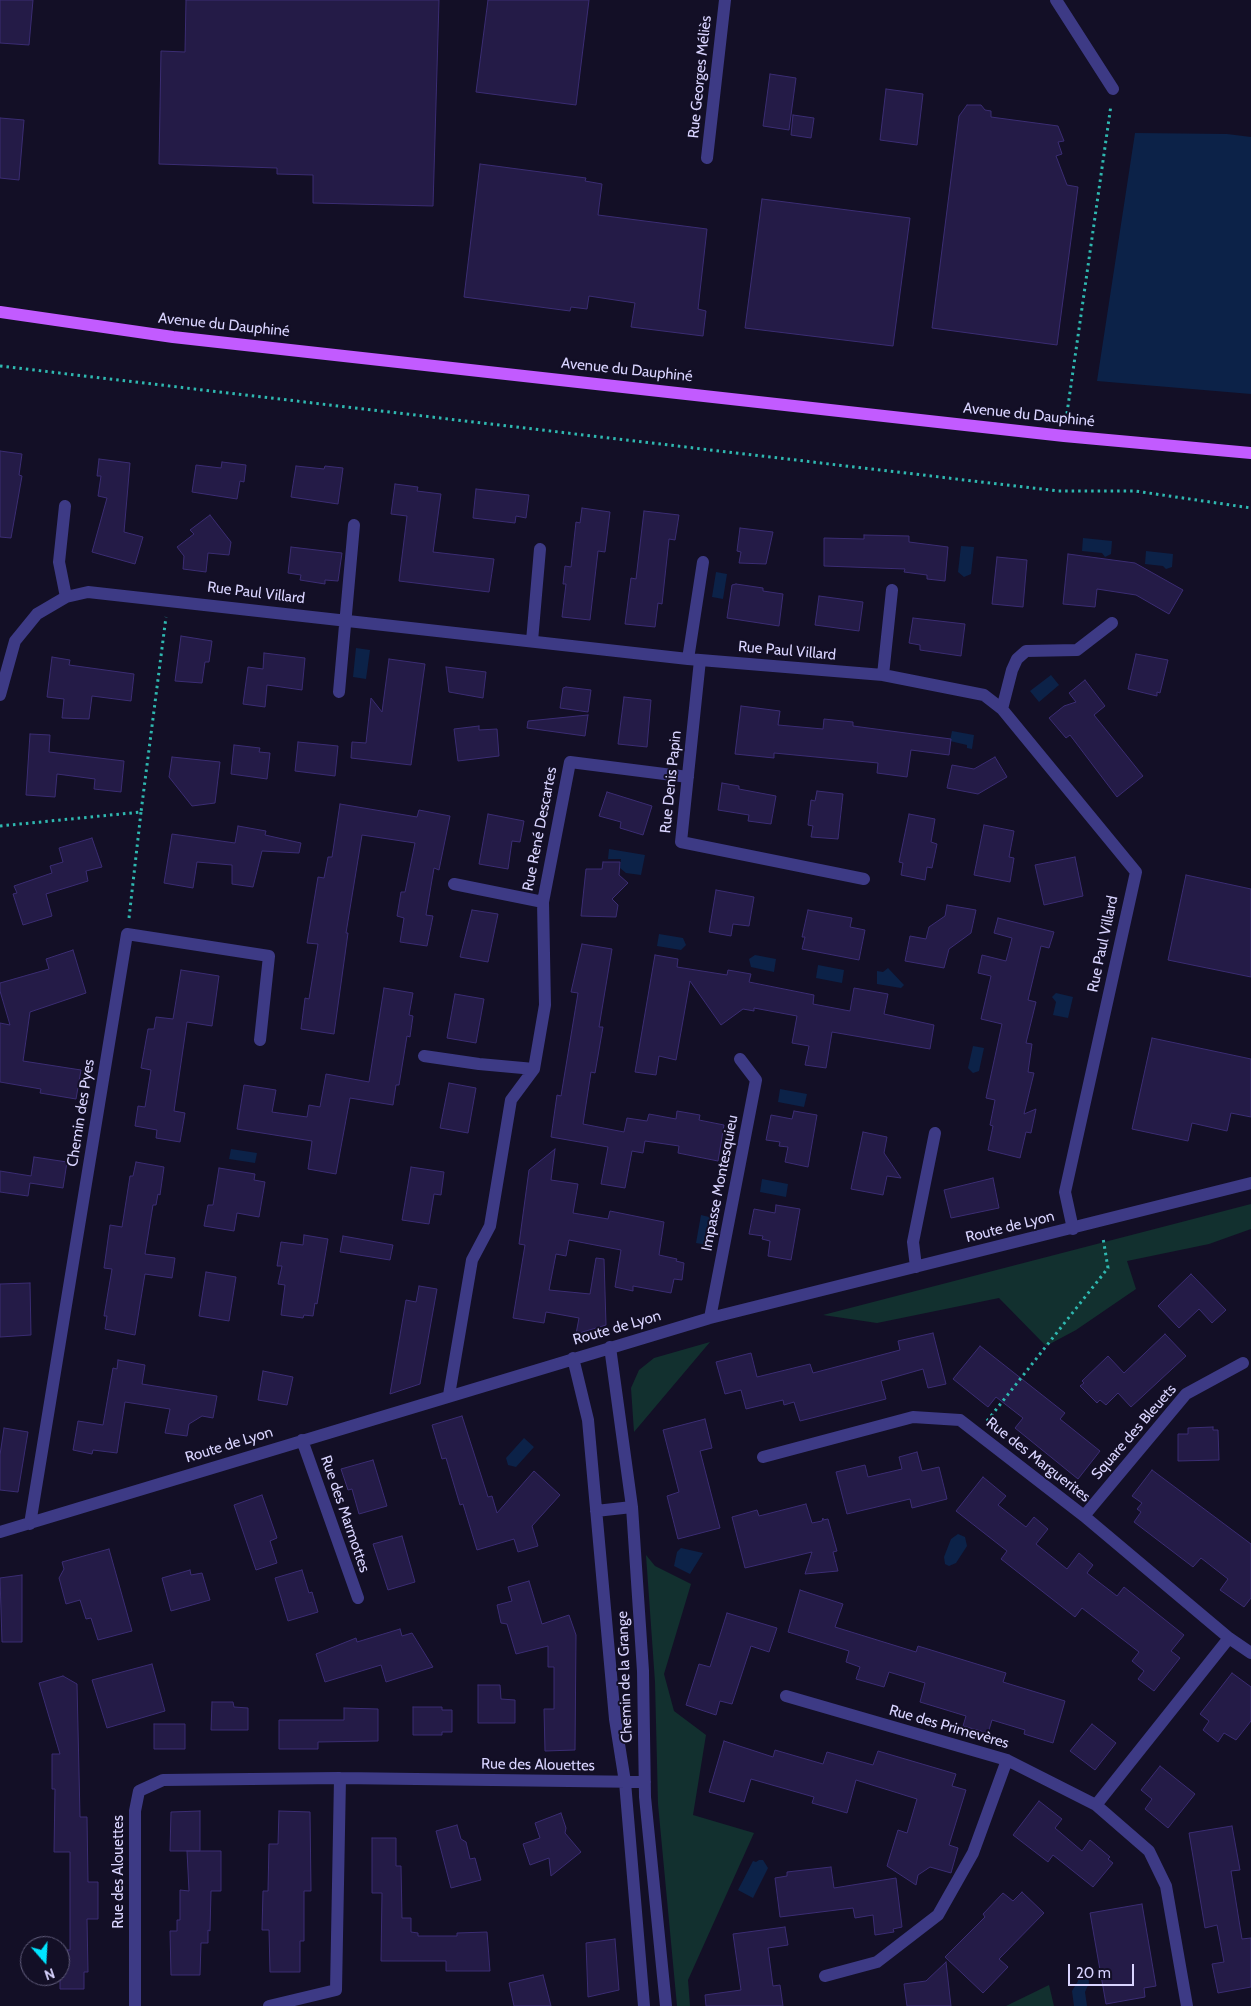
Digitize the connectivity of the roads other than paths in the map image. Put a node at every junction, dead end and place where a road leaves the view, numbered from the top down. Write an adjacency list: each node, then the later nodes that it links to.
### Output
1 (725, 0): 4 (street, Rue Georges Méliès)
2 (1056, 0): 3 (street)
3 (1113, 89)
4 (707, 158)
5 (0, 312): 6 (main road, Avenue du Dauphiné)
6 (1251, 453)
7 (65, 506): 12 (street)
8 (354, 525): 13 (street)
9 (540, 549): 15 (street)
10 (703, 562): 16 (street)
11 (892, 590): 17 (street)
12 (66, 597): 13 (street, Rue Paul Villard); 19 (street, Rue Paul Villard)
13 (346, 620): 15 (street, Rue Paul Villard); 18 (street)
14 (1112, 624): 20 (street)
15 (532, 641): 16 (street, Rue Paul Villard)
16 (694, 659): 17 (street, Rue Paul Villard); 21 (street, Rue Denis Papin)
17 (883, 675): 20 (street, Rue Paul Villard)
18 (339, 692)
19 (0, 695)
20 (1002, 709): 31 (street, Rue Paul Villard)
21 (688, 777): 22 (street, Rue Denis Papin); 24 (street, Rue René Descartes)
22 (864, 878)
23 (454, 884): 24 (street, Rue René Descartes)
24 (543, 902): 28 (street, Rue René Descartes)
25 (260, 1040): 43 (street, Chemin des Pyes)
26 (424, 1056): 28 (street)
27 (740, 1059): 33 (street, Impasse Montesquieu)
28 (534, 1069): 37 (street, Rue René Descartes)
29 (935, 1133): 32 (street)
30 (1251, 1183): 31 (street, Route de Lyon)
31 (1073, 1229): 32 (street, Route de Lyon)
32 (916, 1267): 33 (street, Route de Lyon)
33 (710, 1318): 34 (street, Route de Lyon)
34 (610, 1347): 35 (street, Route de Lyon); 40 (street, Chemin de la Grange)
35 (573, 1358): 37 (street, Route de Lyon); 41 (street, Chemin de la Grange)
36 (1243, 1363): 42 (street, Square des Bleuets)
37 (449, 1395): 38 (street, Route de Lyon)
38 (302, 1440): 43 (street, Route de Lyon); 45 (street, Rue des Marmottes)
39 (763, 1457): 42 (street, Rue des Marguerites)
40 (632, 1507): 41 (street); 52 (street, Chemin de la Grange)
41 (596, 1511): 51 (street, Chemin de la Grange)
42 (1084, 1516): 46 (street, Rue des Marguerites)
43 (30, 1524): 44 (street, Route de Lyon)
44 (0, 1532)
45 (358, 1598)
46 (1229, 1638): 47 (street, Rue des Marguerites); 53 (street)
47 (1251, 1653)
48 (786, 1696): 49 (street, Rue des Primevères)
49 (1007, 1760): 53 (street, Rue des Primevères); 54 (street)
50 (340, 1778): 51 (street, Rue des Alouettes); 55 (street, Rue des Alouettes); 56 (street)
51 (625, 1782): 52 (street, Rue des Alouettes); 57 (street, Chemin de la Grange)
52 (645, 1782): 58 (street, Chemin de la Grange)
53 (1096, 1805): 59 (street, Rue des Primevères)
54 (825, 1976)
55 (135, 2006)
56 (269, 2006)
57 (644, 2006)
58 (666, 2006)
59 (1187, 2006)

